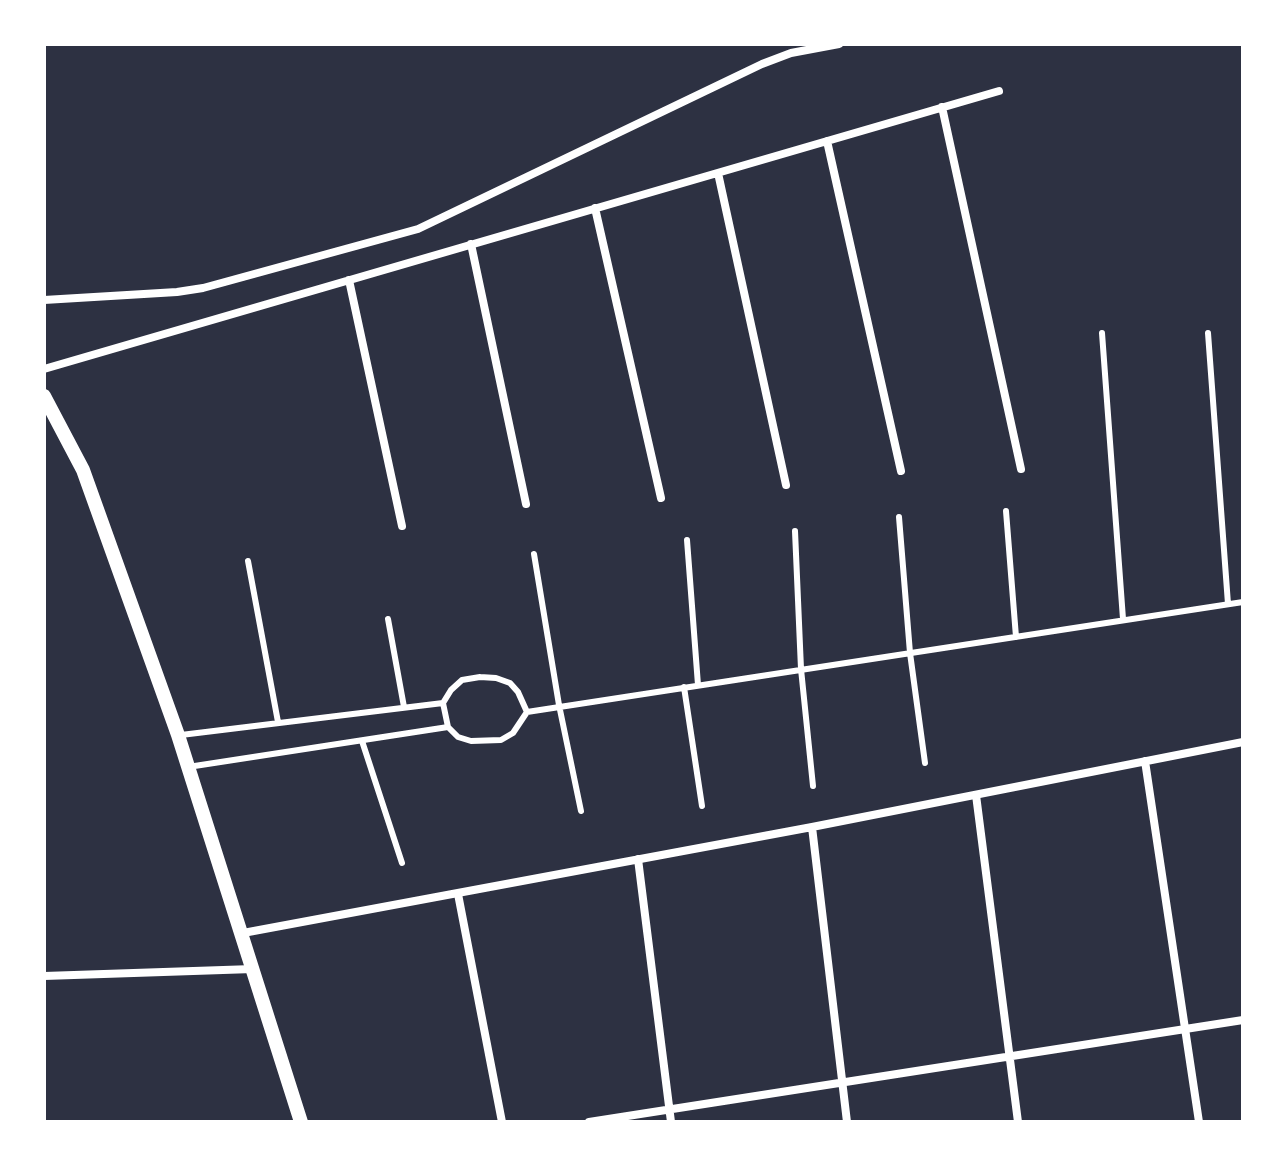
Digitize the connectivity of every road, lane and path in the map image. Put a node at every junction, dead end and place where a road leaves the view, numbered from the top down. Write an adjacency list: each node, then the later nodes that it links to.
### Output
1 (839, 44): 9 (street)
2 (999, 91): 3 (street)
3 (942, 107): 4 (street); 14 (street)
4 (827, 141): 5 (street); 15 (street)
5 (718, 173): 6 (street); 16 (street)
6 (595, 208): 7 (street); 17 (street)
7 (471, 244): 8 (street); 18 (street)
8 (349, 280): 12 (street); 21 (street)
9 (44, 300)
10 (1102, 333): 29 (lane)
11 (1208, 333): 27 (lane)
12 (44, 369)
13 (44, 396): 41 (street)
14 (1021, 469)
15 (901, 471)
16 (786, 485)
17 (661, 498)
18 (526, 504)
19 (1006, 511): 30 (lane)
20 (899, 517): 31 (lane)
21 (402, 526)
22 (795, 531): 32 (lane)
23 (687, 540): 33 (lane)
24 (534, 554): 36 (lane)
25 (248, 561): 39 (lane)
26 (1243, 602): 27 (lane)
27 (1228, 604): 29 (lane)
28 (388, 619): 37 (lane)
29 (1123, 619): 30 (lane)
30 (1016, 637): 31 (lane)
31 (910, 653): 32 (lane); 45 (lane)
32 (801, 669): 33 (lane); 47 (lane)
33 (698, 685): 34 (lane)
34 (684, 687): 36 (lane); 49 (lane)
35 (443, 703): 37 (lane); 38 (lane); 40 (lane)
36 (559, 705): 38 (lane); 50 (lane)
37 (404, 707): 39 (lane)
38 (527, 712): 40 (lane)
39 (278, 722): 41 (lane)
40 (448, 727): 42 (lane)
41 (178, 735): 46 (street)
42 (362, 741): 46 (lane); 53 (lane)
43 (1243, 742): 44 (street)
44 (1145, 761): 48 (street); 59 (street)
45 (925, 763)
46 (188, 767): 55 (street)
47 (813, 786)
48 (976, 795): 51 (street); 60 (street)
49 (702, 806)
50 (581, 811)
51 (812, 827): 52 (street); 61 (street)
52 (638, 859): 54 (street); 62 (street)
53 (402, 863)
54 (458, 894): 55 (street); 64 (street)
55 (243, 933): 56 (street)
56 (254, 969): 57 (street); 63 (street)
57 (44, 976)
58 (1243, 1020): 59 (street)
59 (1185, 1029): 60 (street); 69 (street)
60 (1009, 1056): 61 (street); 68 (street)
61 (841, 1083): 62 (street); 67 (street)
62 (669, 1110): 65 (street); 66 (street)
63 (301, 1122)
64 (502, 1122)
65 (589, 1122)
66 (671, 1122)
67 (847, 1122)
68 (1018, 1122)
69 (1199, 1122)

